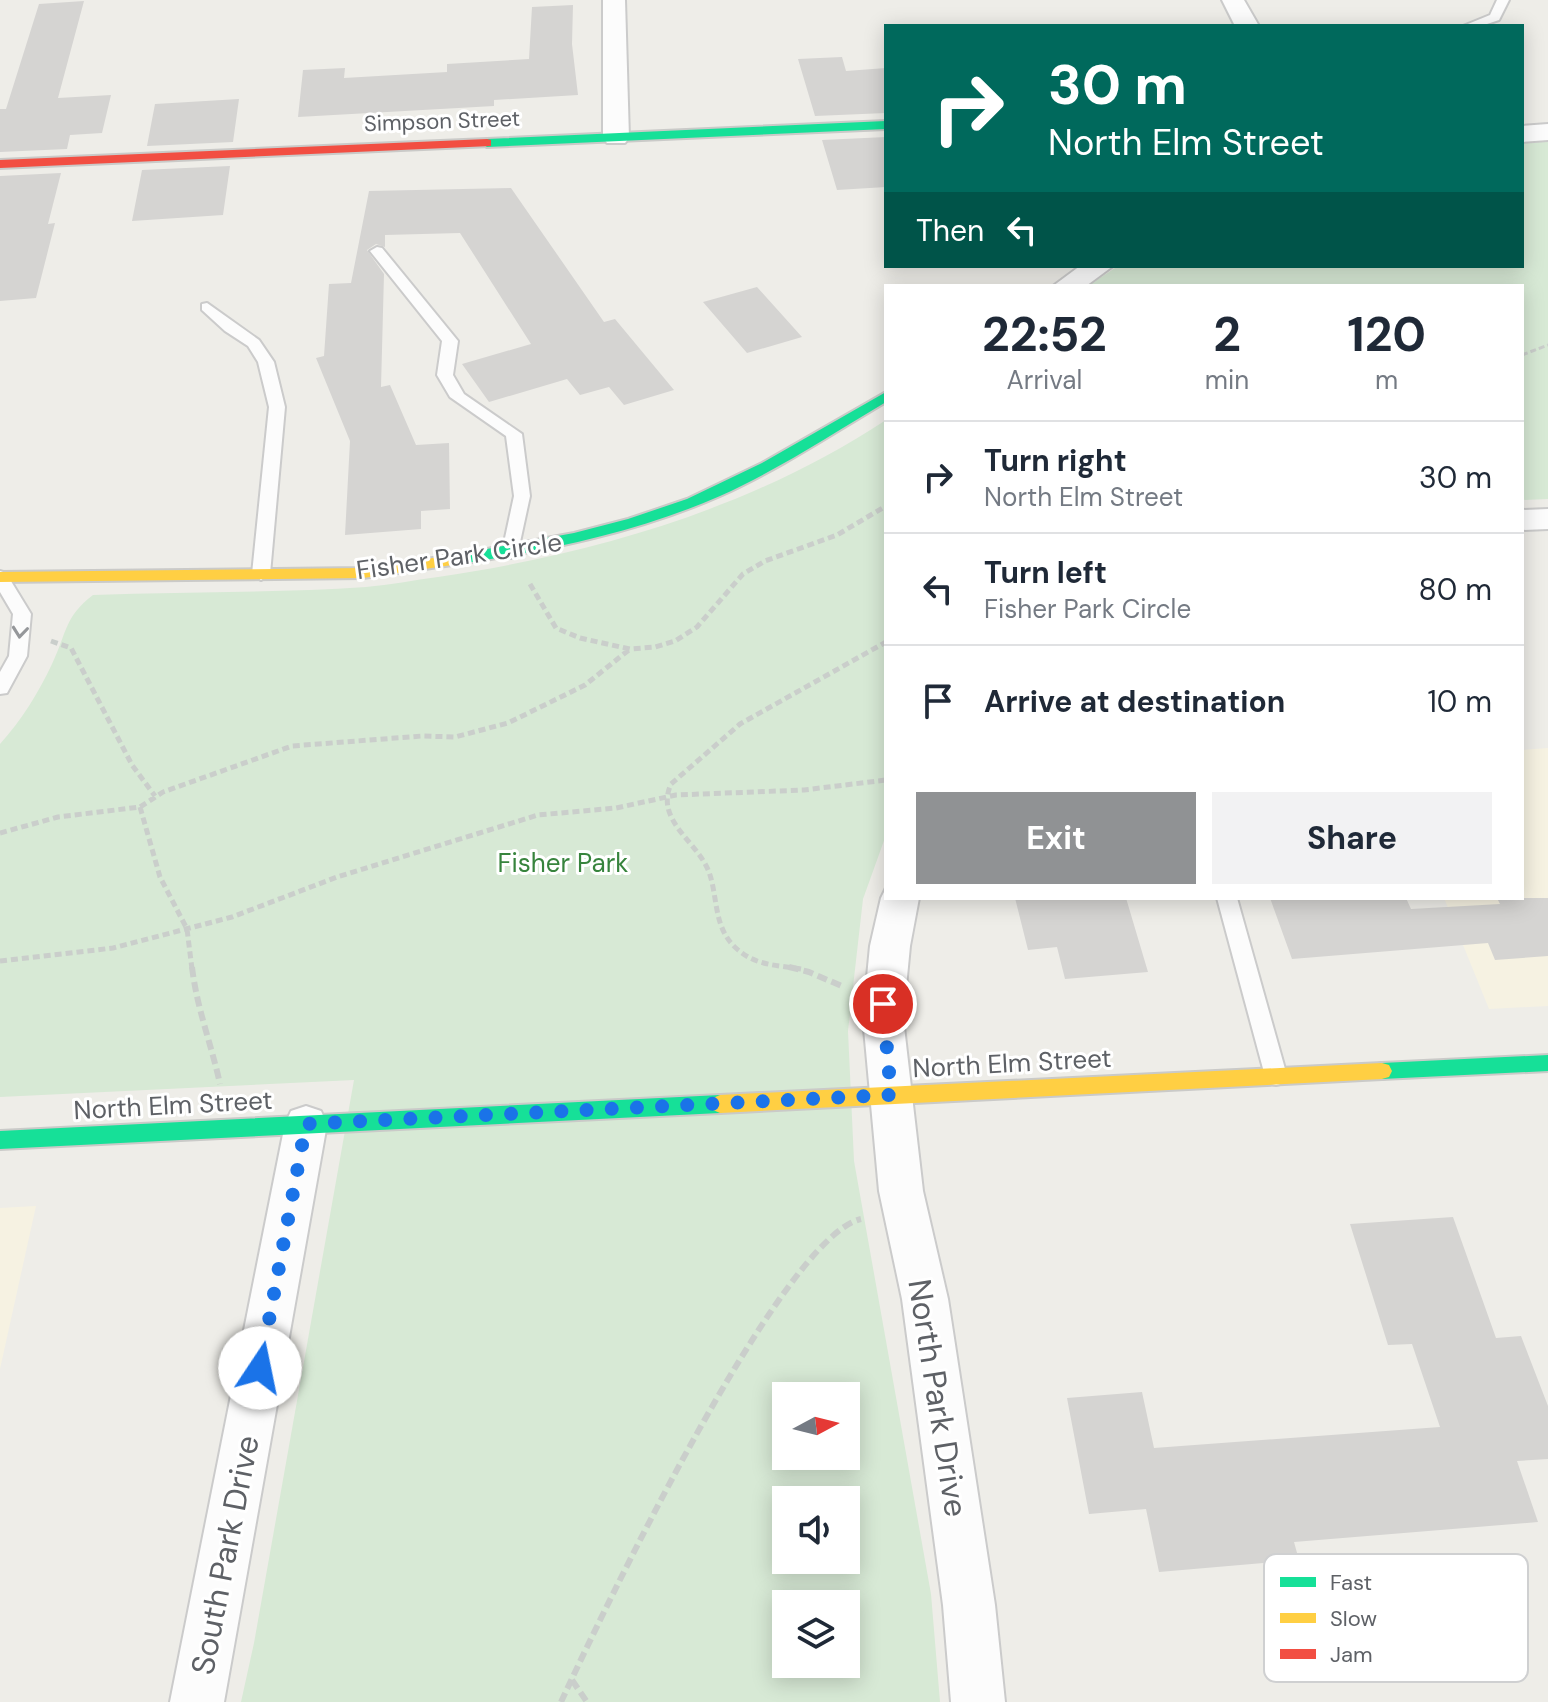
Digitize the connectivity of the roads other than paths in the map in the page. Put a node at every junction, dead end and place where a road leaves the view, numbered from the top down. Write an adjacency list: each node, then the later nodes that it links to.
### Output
1 (614, 0): 9 (street)
2 (1233, 0): 4 (street)
3 (1503, 0): 5 (lane)
4 (1246, 24)
5 (1475, 24)
6 (884, 125): 9 (street, Simpson Street)
7 (1548, 132): 8 (street)
8 (1524, 134)
9 (616, 138): 10 (street, Simpson Street)
10 (0, 164)
11 (377, 251): 18 (lane)
12 (1096, 268): 13 (street)
13 (1070, 284)
14 (207, 307): 19 (lane)
15 (884, 397): 18 (street, Fisher Park Circle)
16 (1548, 519): 17 (street)
17 (1524, 520)
18 (511, 552): 19 (street, Fisher Park Circle)
19 (261, 574): 20 (street, Fisher Park Circle)
20 (0, 577): 21 (lane, one-way to 21)
21 (0, 688)
22 (900, 900): 26 (street)
23 (1228, 900): 25 (lane)
24 (1548, 1063): 25 (street, North Elm Street)
25 (1276, 1076): 26 (street, North Elm Street)
26 (891, 1095): 27 (street, North Elm Street); 30 (street, North Park Drive)
27 (306, 1124): 28 (street, North Elm Street); 29 (street, South Park Drive)
28 (0, 1140)
29 (197, 1702)
30 (978, 1702)

